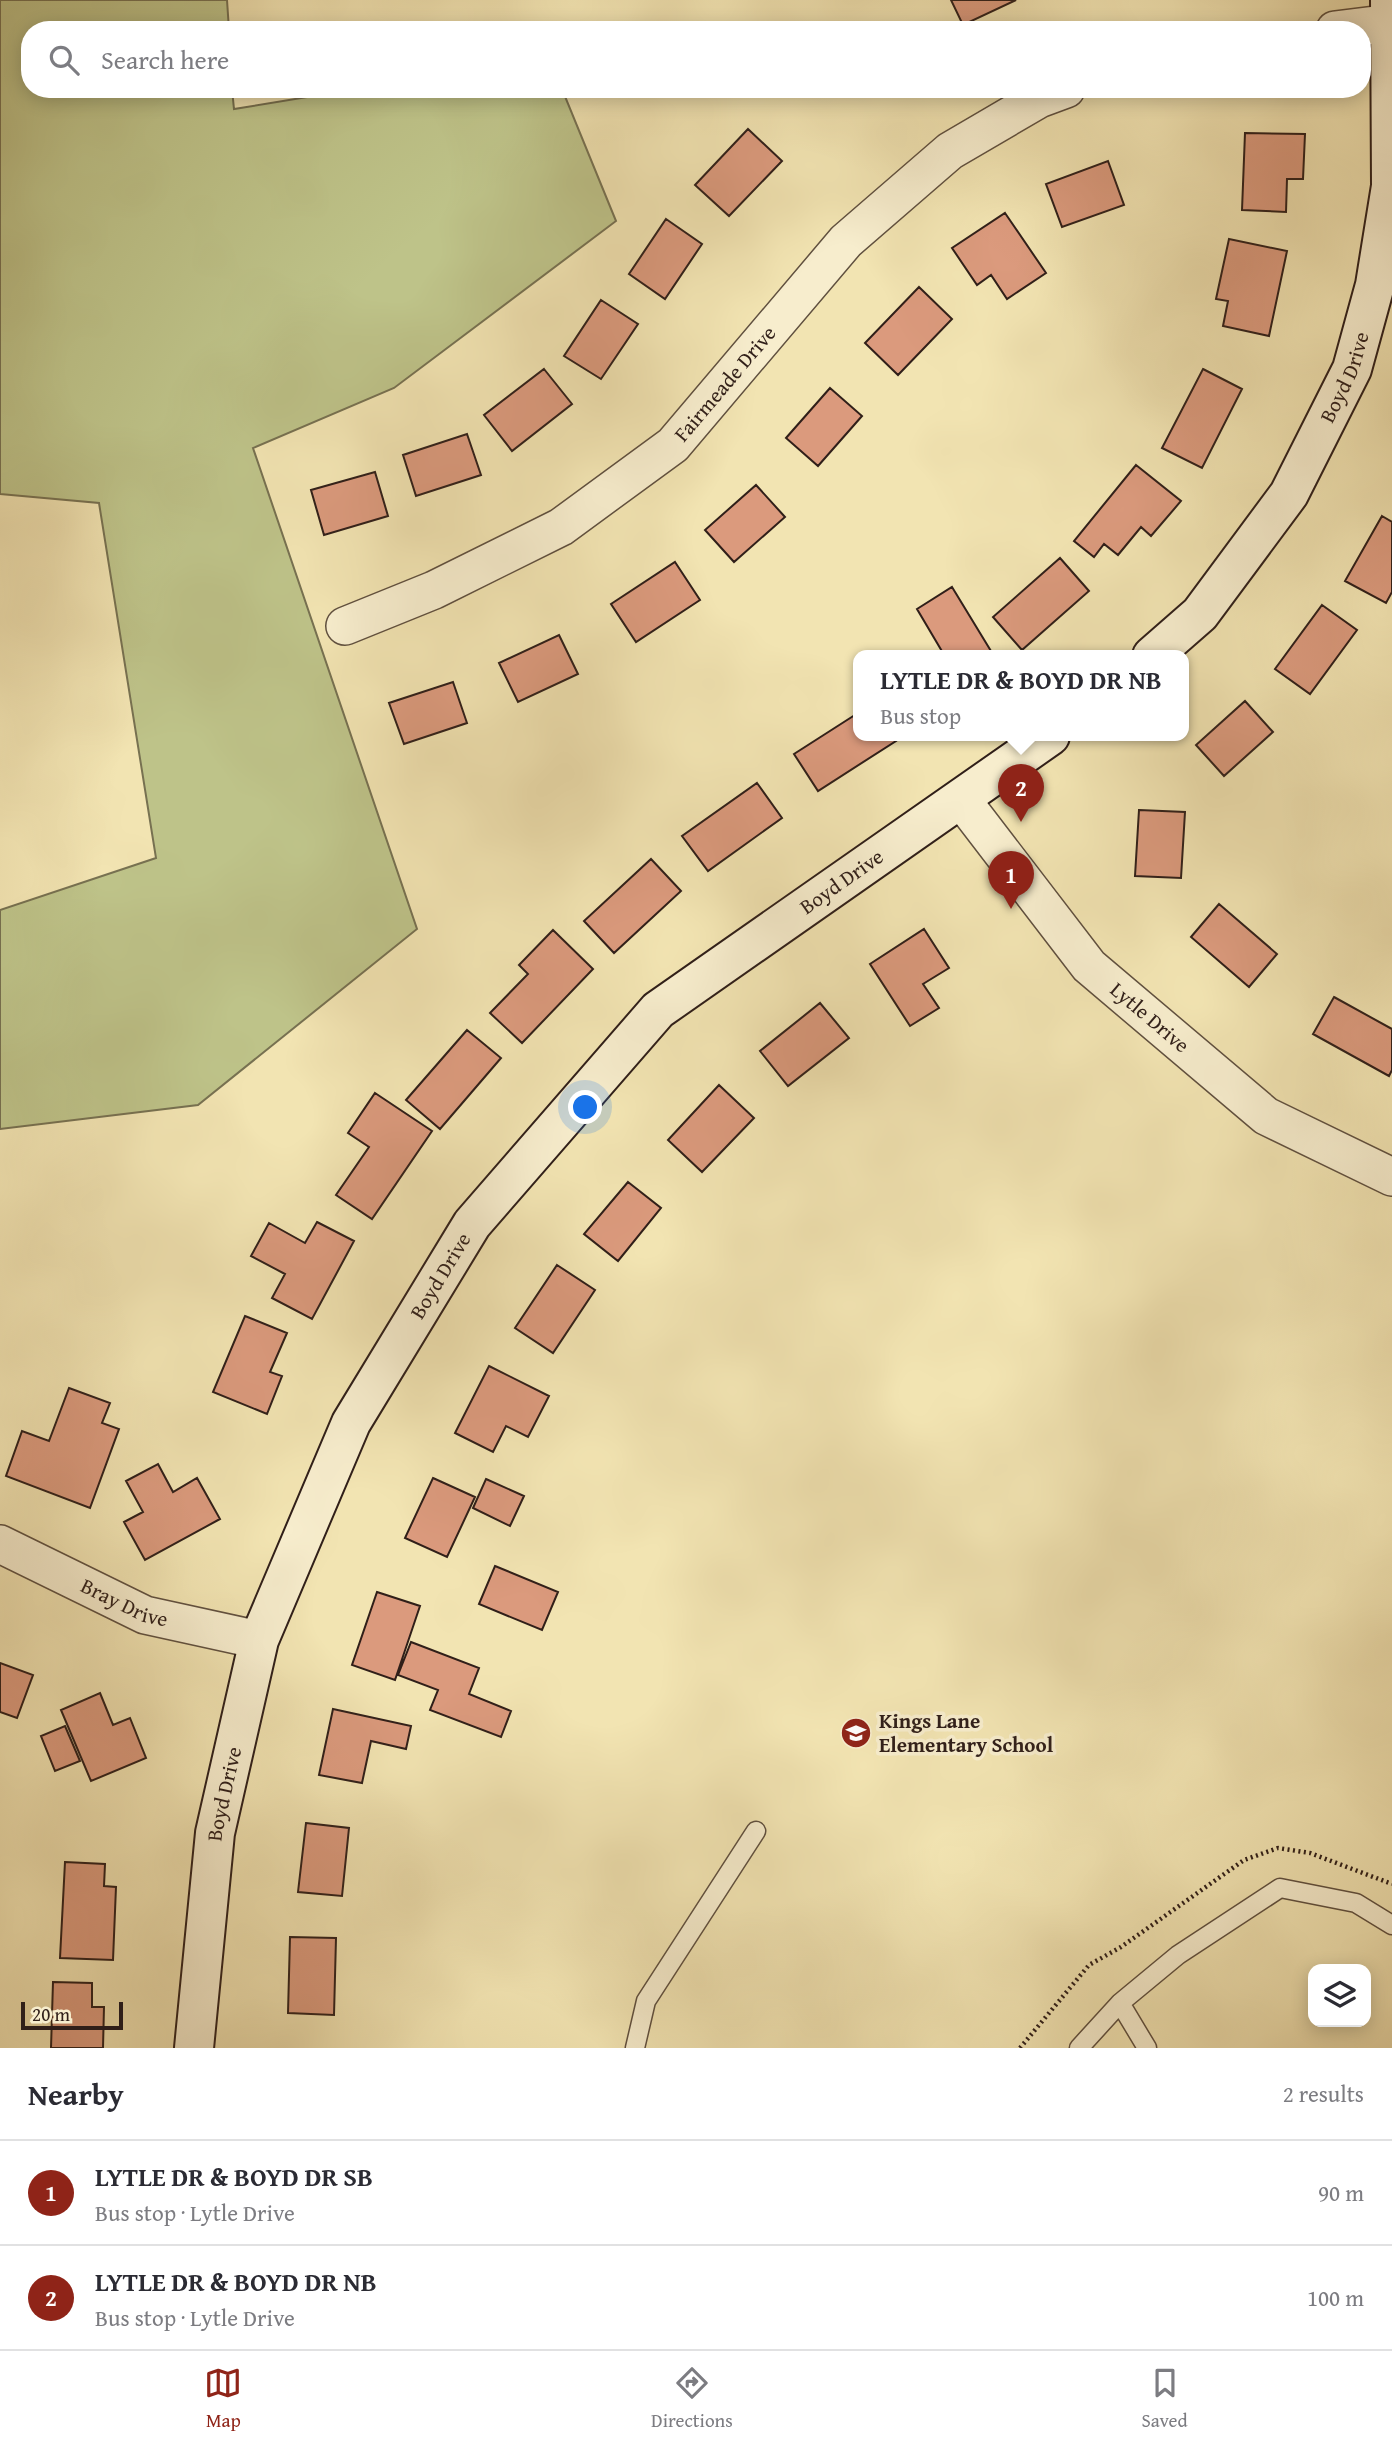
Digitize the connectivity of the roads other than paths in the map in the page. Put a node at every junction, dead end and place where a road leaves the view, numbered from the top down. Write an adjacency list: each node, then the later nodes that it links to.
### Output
1 (1390, 0): 2 (street, Boyd Drive)
2 (1391, 23): 3 (street); 6 (street, Boyd Drive)
3 (1371, 26)
4 (1044, 98): 5 (street, Fairmeade Drive)
5 (345, 626)
6 (1159, 650)
7 (1043, 741): 8 (street, Boyd Drive)
8 (961, 799): 9 (street, Lytle Drive); 11 (street, Boyd Drive)
9 (1392, 1177)
10 (0, 1544): 11 (street, Bray Drive)
11 (259, 1640): 15 (street, Boyd Drive)
12 (756, 1831): 16 (lane)
13 (1392, 1925): 14 (lane)
14 (1120, 2003): 17 (lane); 18 (lane)
15 (194, 2048)
16 (635, 2048)
17 (1079, 2048)
18 (1147, 2048)

